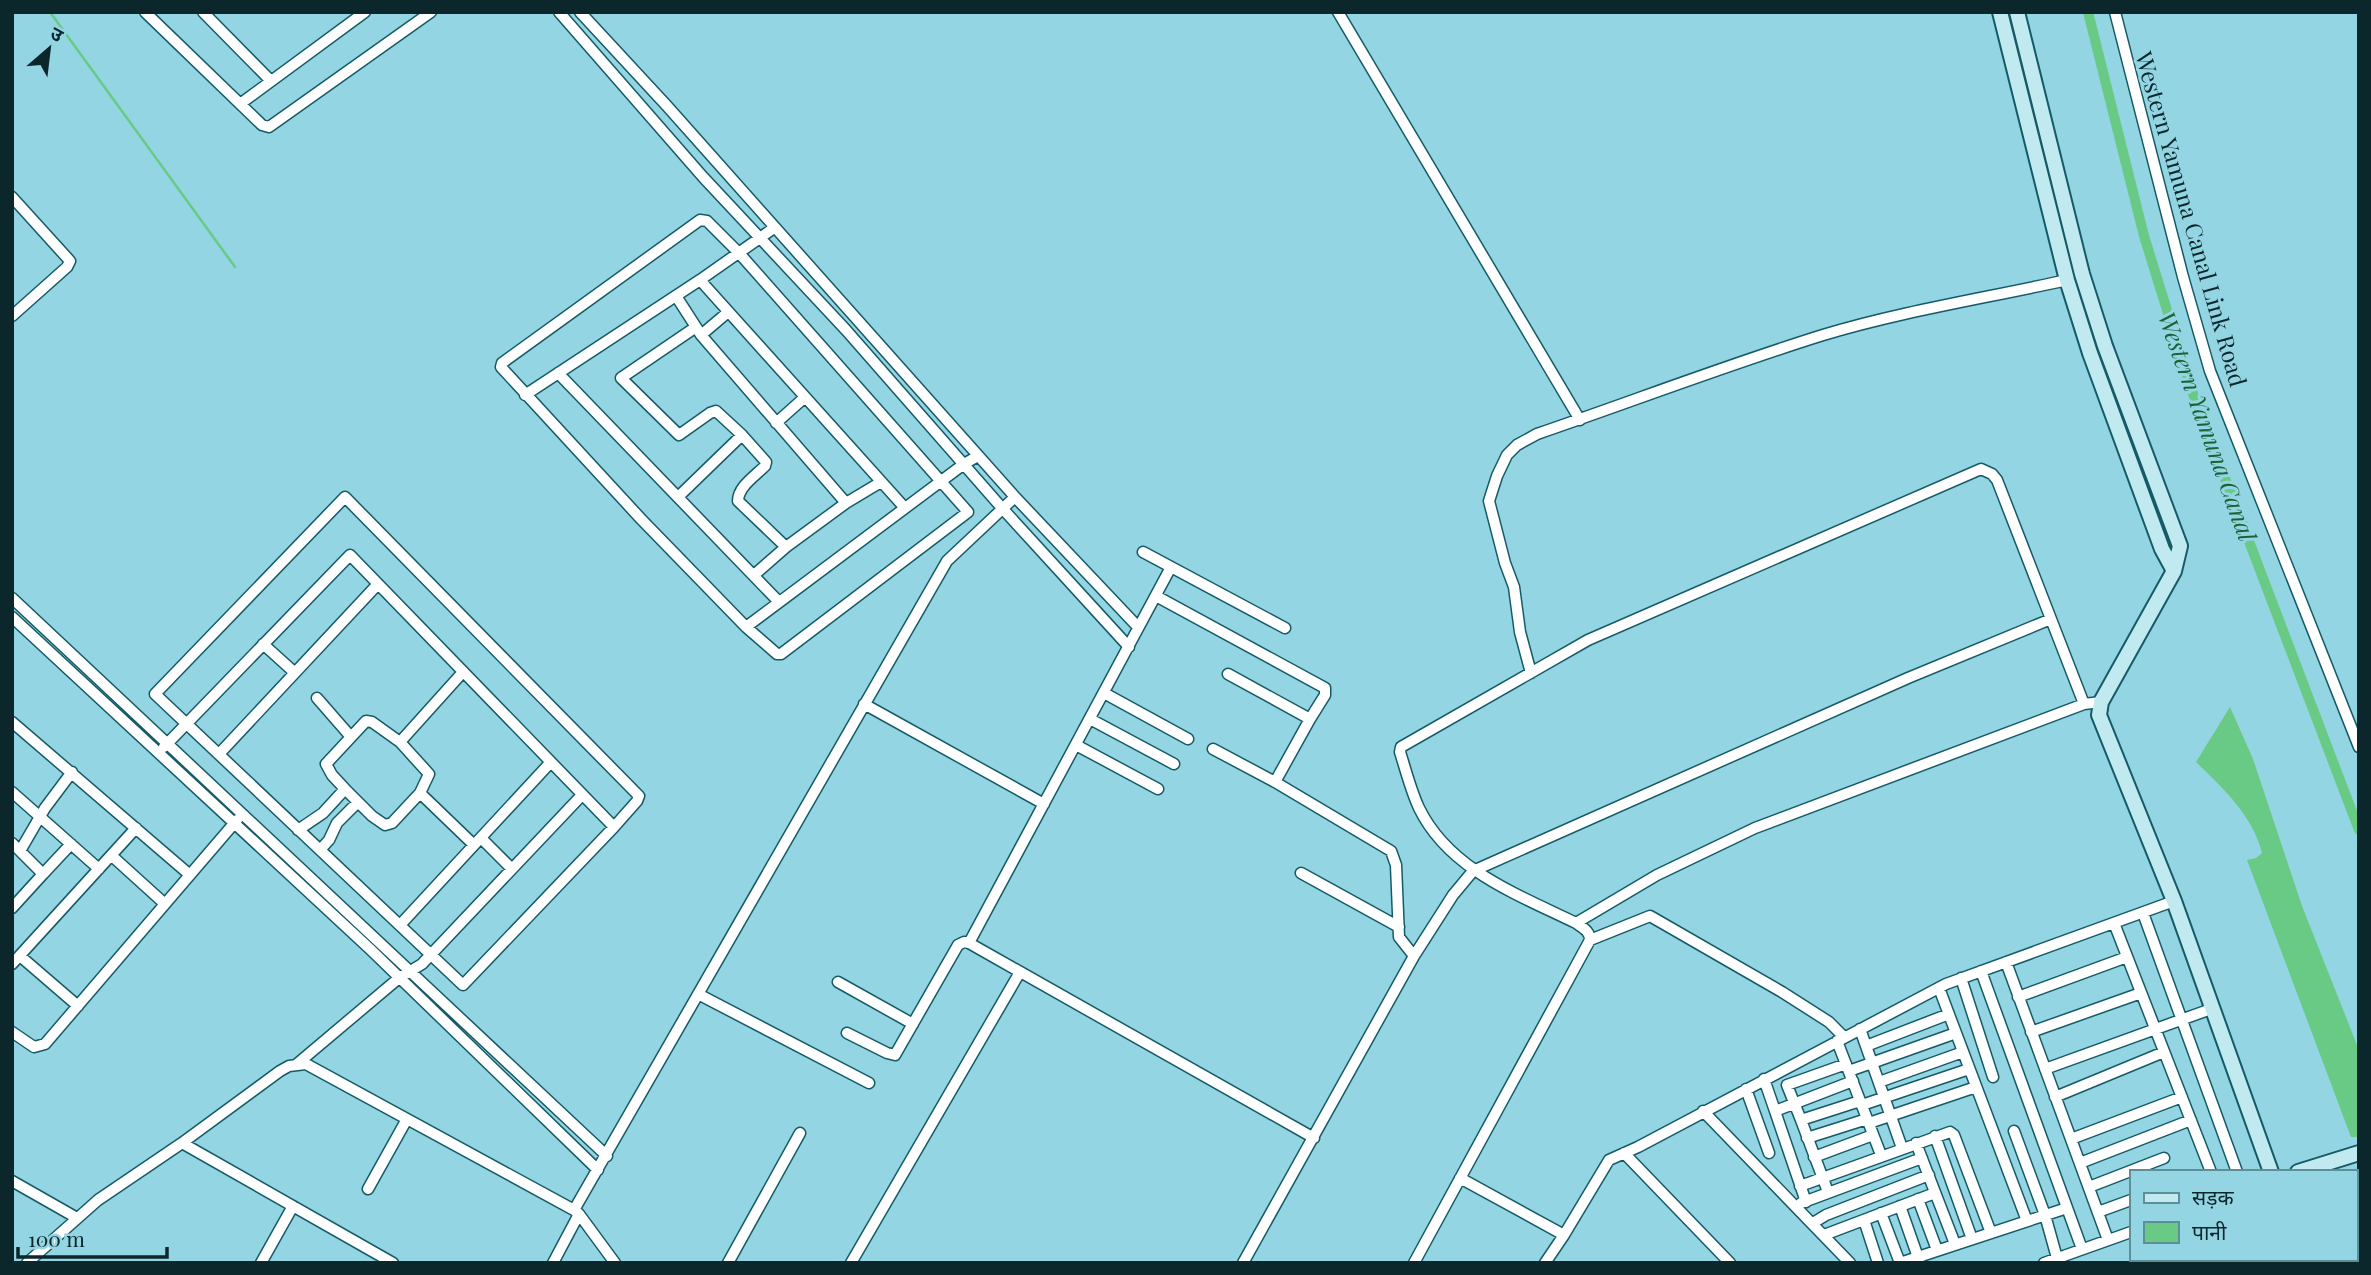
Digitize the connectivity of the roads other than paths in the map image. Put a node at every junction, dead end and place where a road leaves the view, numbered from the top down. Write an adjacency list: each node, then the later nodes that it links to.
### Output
1 (145, 12): 12 (street)
2 (203, 12): 11 (street)
3 (365, 12): 11 (street)
4 (431, 12): 12 (street)
5 (559, 12): 15 (street)
6 (580, 12): 14 (street)
7 (1338, 12): 26 (street)
8 (2000, 12): 18 (street)
9 (2017, 12): 41 (street)
10 (2115, 12): 72 (street, Western Yamuna Canal Link Road)
11 (271, 81): 12 (street)
12 (240, 104)
13 (12, 197): 21 (street)
14 (774, 228): 15 (street); 29 (street)
15 (760, 236): 16 (street); 30 (street)
16 (738, 253): 17 (street); 24 (street); 31 (street)
17 (700, 280): 19 (street); 20 (street)
18 (2067, 280): 26 (street); 41 (street)
19 (676, 296): 22 (street); 23 (street)
20 (727, 313): 22 (street); 25 (street)
21 (12, 316)
22 (699, 331): 27 (street); 28 (street)
23 (558, 373): 24 (street); 33 (street)
24 (525, 395): 49 (street)
25 (804, 398): 27 (street); 32 (street)
26 (1580, 420): 56 (street)
27 (776, 423): 35 (street)
28 (742, 435): 33 (street); 38 (street)
29 (978, 456): 30 (street); 34 (street)
30 (964, 464): 31 (street); 37 (street)
31 (943, 480): 36 (street); 49 (street)
32 (881, 482): 35 (street); 36 (street)
33 (678, 497): 42 (street)
34 (1015, 497): 37 (street); 50 (street)
35 (846, 503): 38 (street)
36 (905, 508): 46 (street)
37 (1002, 508): 53 (street); 61 (street)
38 (786, 547): 42 (street)
39 (1143, 552): 40 (street)
40 (1171, 567): 44 (street); 51 (street)
41 (2174, 571): 60 (street)
42 (754, 575): 46 (street)
43 (378, 584): 52 (street); 54 (street); 55 (street)
44 (1156, 596): 50 (street); 64 (street)
45 (12, 598): 70 (street)
46 (779, 602): 49 (street)
47 (12, 617): 74 (street)
48 (2051, 619): 56 (street); 62 (street); 100 (street)
49 (746, 627)
50 (1138, 627): 53 (street)
51 (1285, 628)
52 (263, 644): 54 (street); 66 (street)
53 (1129, 646): 58 (street)
54 (293, 672): 75 (street)
55 (463, 672): 69 (street); 76 (street)
56 (1531, 673): 100 (street)
57 (1228, 674): 64 (street)
58 (1104, 693): 63 (street); 68 (street)
59 (317, 698): 67 (street)
60 (2101, 702): 62 (street); 104 (street)
61 (864, 704): 86 (street); 127 (street)
62 (2084, 704): 108 (street)
63 (1090, 719): 71 (street); 77 (street)
64 (1310, 719): 79 (street)
65 (12, 722): 78 (street)
66 (187, 724): 70 (street); 75 (street); 90 (street)
67 (351, 737): 69 (street); 80 (street)
68 (1188, 739)
69 (400, 742): 83 (street)
70 (167, 744): 74 (street); 87 (street)
71 (1076, 745): 81 (street); 86 (street)
72 (2359, 747)
73 (1213, 749): 79 (street)
74 (159, 754): 89 (street)
75 (219, 754): 92 (street)
76 (550, 763): 84 (street); 93 (street)
77 (1174, 764)
78 (72, 772): 88 (street); 91 (street)
79 (1275, 782): 111 (street)
80 (345, 789): 85 (street); 92 (street)
81 (1158, 789)
82 (12, 792): 88 (street)
83 (420, 793): 85 (street); 93 (street)
84 (582, 794): 90 (street); 99 (street)
85 (358, 802): 96 (street)
86 (1044, 804): 113 (street)
87 (242, 814): 89 (street); 119 (street)
88 (40, 816): 94 (street); 95 (street)
89 (234, 823): 103 (street); 122 (street)
90 (614, 827): 114 (street)
91 (136, 828): 97 (street); 103 (street)
92 (298, 830): 96 (street)
93 (478, 842): 99 (street); 110 (street)
94 (71, 844): 98 (street); 102 (street)
95 (16, 847): 102 (street)
96 (320, 850): 110 (street)
97 (112, 856): 98 (street); 105 (street)
98 (99, 869): 117 (street)
99 (512, 869): 114 (street)
100 (1473, 871): 108 (street); 115 (street)
101 (1301, 873): 111 (street)
102 (43, 874): 106 (street)
103 (190, 876): 105 (street)
104 (2174, 901): 107 (street); 130 (street)
105 (166, 904): 129 (street)
106 (12, 908)
107 (2143, 913): 109 (street); 132 (street)
108 (1576, 923): 112 (street)
109 (2114, 923): 116 (street); 118 (street)
110 (400, 925): 114 (street)
111 (1399, 927): 115 (street)
112 (1590, 940): 140 (street); 197 (street)
113 (969, 943): 121 (street); 133 (street)
114 (431, 954): 119 (street)
115 (1412, 954): 173 (street)
116 (2127, 957): 126 (street); 128 (street)
117 (16, 960): 129 (street)
118 (2006, 962): 120 (street); 128 (street)
119 (408, 971): 122 (street); 183 (street)
120 (1981, 971): 123 (street); 209 (street)
121 (1020, 972): 173 (street); 235 (street)
122 (399, 978): 145 (street); 188 (street)
123 (1961, 978): 125 (street); 150 (street)
124 (838, 982): 133 (street)
125 (1939, 988): 131 (street); 135 (street)
126 (2141, 993): 134 (street); 137 (street)
127 (698, 994): 153 (street); 183 (street)
128 (2018, 997): 137 (street)
129 (78, 1006): 136 (street)
130 (2211, 1009): 132 (street); 192 (street)
131 (1949, 1014): 139 (street); 141 (street)
132 (2181, 1019): 134 (street); 191 (street)
133 (913, 1024): 138 (street)
134 (2155, 1028): 143 (street); 147 (street)
135 (1860, 1029): 140 (street); 141 (street)
136 (12, 1032)
137 (2031, 1032): 147 (street)
138 (847, 1033)
139 (1956, 1033): 142 (street); 144 (street)
140 (1841, 1039): 148 (street); 149 (street)
141 (1866, 1046): 144 (street)
142 (1963, 1052): 146 (street); 152 (street)
143 (2164, 1052): 158 (street); 159 (street)
144 (1872, 1063): 149 (street); 152 (street)
145 (297, 1064): 165 (street); 176 (street)
146 (1969, 1069): 155 (street); 157 (street)
147 (2045, 1069): 158 (street)
148 (1782, 1070): 151 (street); 154 (street)
149 (1849, 1072): 154 (street); 160 (street); 161 (street)
150 (1993, 1077)
151 (1764, 1079): 156 (street); 163 (street)
152 (1878, 1082): 157 (street)
153 (869, 1083)
154 (1787, 1085): 160 (street)
155 (1976, 1087): 164 (street); 216 (street)
156 (1746, 1088): 162 (street); 180 (street)
157 (1884, 1097): 161 (street); 164 (street)
158 (2055, 1097): 175 (street)
159 (2182, 1097): 166 (street); 175 (street)
160 (1792, 1103): 163 (street); 167 (street)
161 (1861, 1103): 167 (street); 168 (street)
162 (1703, 1111): 179 (street); 206 (street)
163 (1775, 1111): 199 (street)
164 (1891, 1117): 168 (street); 178 (street)
165 (407, 1119): 201 (street); 210 (street)
166 (2191, 1120): 187 (street); 190 (street)
167 (1801, 1121): 174 (street)
168 (1868, 1121): 171 (street); 174 (street)
169 (2014, 1131): 213 (street)
170 (800, 1133): 234 (street)
171 (1873, 1135): 182 (street); 184 (street)
172 (1935, 1136): 177 (street); 219 (street); 222 (street)
173 (1314, 1138): 236 (street)
174 (1807, 1138): 184 (street)
175 (2071, 1139): 187 (street)
176 (182, 1143): 207 (street); 214 (street)
177 (1916, 1143): 178 (street); 185 (street)
178 (1902, 1148): 182 (street)
179 (1624, 1153): 220 (street); 239 (street)
180 (1769, 1153)
181 (2359, 1153): 193 (street)
182 (1881, 1155): 196 (street)
183 (607, 1156): 188 (street)
184 (1814, 1157): 196 (street)
185 (1922, 1158): 195 (street); 202 (street)
186 (2164, 1158): 189 (street)
187 (2080, 1163): 200 (street)
188 (598, 1170): 210 (street)
189 (2133, 1170)
190 (2208, 1170)
191 (2236, 1170)
192 (2271, 1170)
193 (2304, 1170)
194 (2130, 1171): 200 (street)
195 (1929, 1175): 203 (street); 217 (street)
196 (1822, 1176): 199 (street); 202 (street)
197 (1461, 1178): 220 (street); 237 (street)
198 (12, 1181): 214 (street)
199 (1800, 1186): 206 (street)
200 (2089, 1187): 211 (street)
201 (368, 1189)
202 (1828, 1192): 206 (street)
203 (1935, 1192): 204 (street); 224 (street)
204 (1918, 1199): 208 (street); 225 (street)
205 (2130, 1200): 211 (street)
206 (1800, 1204): 217 (street)
207 (293, 1206): 230 (street); 231 (street)
208 (1900, 1206): 212 (street); 228 (street)
209 (2067, 1208): 213 (street); 226 (street)
210 (577, 1212): 232 (street); 233 (street)
211 (2098, 1212): 223 (street)
212 (1881, 1213): 215 (street); 242 (street)
213 (2045, 1215): 216 (street); 227 (street)
214 (77, 1218): 229 (street)
215 (1864, 1220): 221 (street); 241 (street)
216 (2027, 1221): 219 (street)
217 (1813, 1223): 221 (street)
218 (2130, 1232): 223 (street)
219 (1991, 1233): 222 (street)
220 (1564, 1235): 238 (street)
221 (1824, 1235): 240 (street)
222 (1972, 1239): 224 (street)
223 (2108, 1240): 226 (street)
224 (1955, 1244): 225 (street)
225 (1937, 1250): 228 (street)
226 (2082, 1250): 227 (street)
227 (2057, 1258): 243 (street)
228 (1919, 1259): 242 (street)
229 (27, 1263)
230 (261, 1263)
231 (393, 1263)
232 (553, 1263)
233 (615, 1263)
234 (728, 1263)
235 (851, 1263)
236 (1243, 1263)
237 (1414, 1263)
238 (1545, 1263)
239 (1730, 1263)
240 (1850, 1263)
241 (1878, 1263)
242 (1900, 1263)
243 (2045, 1263)

